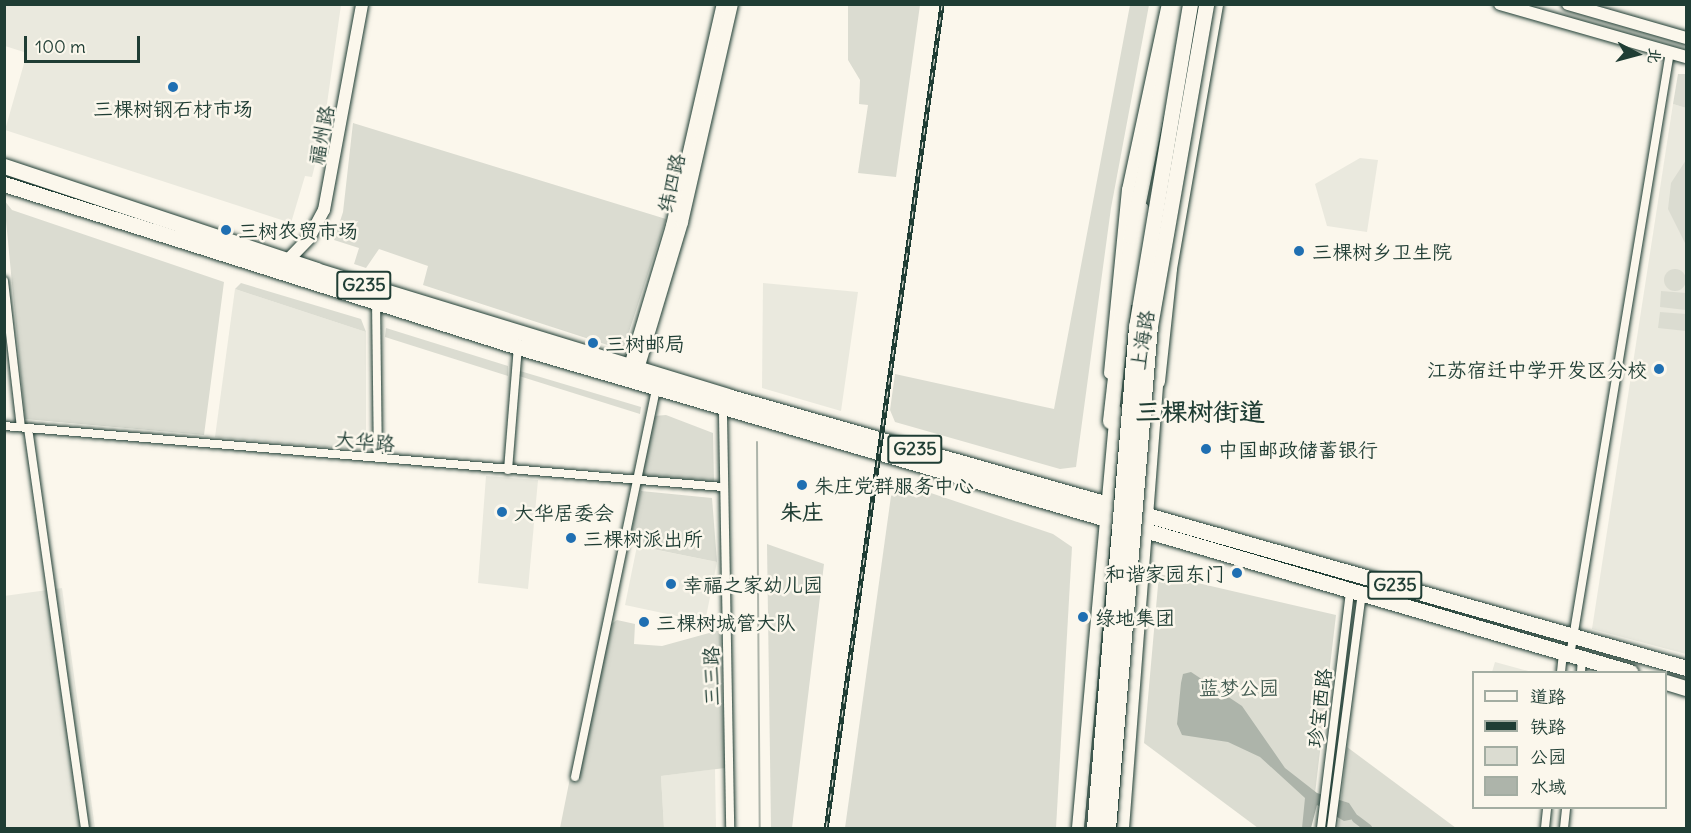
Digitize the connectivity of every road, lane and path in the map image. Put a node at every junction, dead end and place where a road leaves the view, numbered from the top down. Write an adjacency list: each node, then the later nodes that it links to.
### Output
1 (362, 4): 17 (street, 福州路)
2 (723, 4): 21 (street, 纬四路)
3 (732, 4): 21 (street, 纬四路)
4 (1167, 4): 25 (street, 上海路)
5 (1180, 4): 25 (highway); 32 (street, 上海路)
6 (1191, 4): 52 (highway, 上海路, bridge)
7 (1206, 4): 53 (highway, 上海路, bridge)
8 (1215, 4): 22 (highway)
9 (1221, 4): 22 (street, 上海路)
10 (1500, 4): 13 (street)
11 (1568, 4): 12 (street)
12 (1686, 38)
13 (1670, 52): 14 (street); 37 (street)
14 (1686, 57)
15 (4, 166): 17 (highway, G235)
16 (4, 184): 19 (highway, G235)
17 (287, 261): 19 (highway, G235)
18 (4, 281): 27 (street)
19 (376, 296): 20 (highway, G235); 21 (highway, G235); 28 (street)
20 (518, 348): 23 (highway, G235); 29 (street)
21 (634, 367): 32 (highway, G235)
22 (1157, 381): 33 (street, 上海路)
23 (656, 389): 30 (street); 34 (highway, G235)
24 (723, 415): 31 (street, 三三路)
25 (1110, 421): 32 (street, 上海路)
26 (4, 426): 27 (street, 大华路)
27 (24, 428): 28 (street, 大华路); 49 (street)
28 (378, 458): 29 (street, 大华路)
29 (508, 470): 30 (street, 大华路)
30 (637, 481): 31 (street, 大华路); 44 (street)
31 (723, 488): 50 (street, 三三路)
32 (1105, 495): 33 (highway, G235); 34 (street, 上海路)
33 (1146, 514): 35 (street, 上海路); 37 (highway, G235)
34 (1102, 521): 35 (highway, G235); 51 (street, 上海路)
35 (1145, 534): 36 (highway, G235); 54 (street, 上海路)
36 (1356, 593): 38 (highway, G235); 47 (street, 珍宝西路); 48 (street, 珍宝西路)
37 (1574, 636): 38 (street); 39 (highway, G235)
38 (1574, 660): 40 (street); 41 (highway, G235)
39 (1686, 668)
40 (1562, 671)
41 (1625, 671)
42 (1667, 683): 43 (highway)
43 (1686, 688)
44 (575, 777)
45 (1547, 809): 55 (street)
46 (1566, 809): 56 (street)
47 (1321, 825)
48 (1332, 827)
49 (86, 828)
50 (730, 828)
51 (1078, 828)
52 (1094, 828)
53 (1108, 828)
54 (1123, 828)
55 (1545, 828)
56 (1564, 828)

